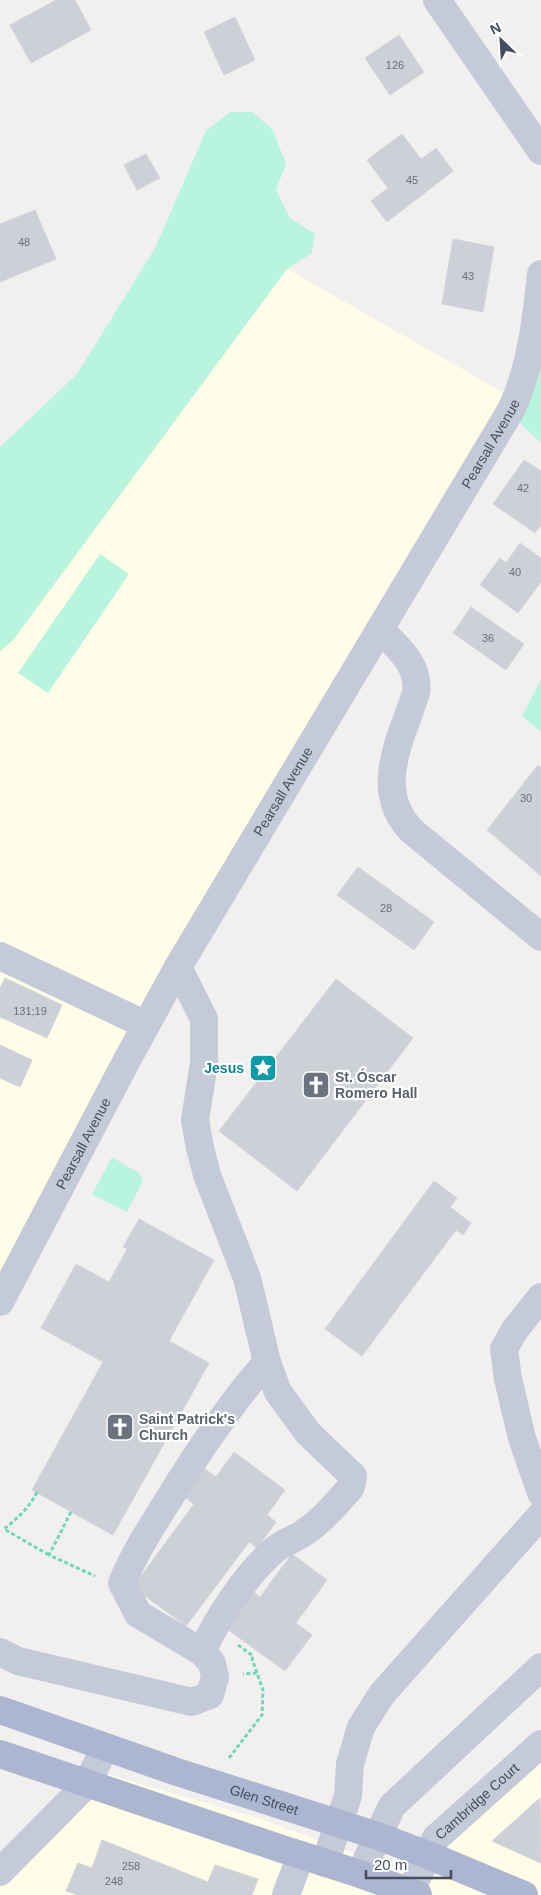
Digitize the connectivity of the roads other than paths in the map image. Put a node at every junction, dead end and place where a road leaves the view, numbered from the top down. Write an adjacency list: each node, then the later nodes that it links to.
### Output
1 (437, 0): 2 (street)
2 (541, 151)
3 (541, 274): 4 (street, Pearsall Avenue)
4 (380, 629): 5 (street); 7 (street, Pearsall Avenue)
5 (541, 937)
6 (0, 956): 8 (street)
7 (178, 966): 8 (street, Pearsall Avenue); 12 (street)
8 (146, 1025): 10 (street, Pearsall Avenue)
9 (541, 1297): 11 (street)
10 (0, 1302)
11 (532, 1319): 13 (street)
12 (267, 1362): 16 (street); 16 (street)
13 (541, 1493)
14 (541, 1515): 23 (street)
15 (0, 1652): 16 (street)
16 (202, 1652)
17 (541, 1667): 24 (street)
18 (0, 1710): 20 (main road, Glen Street)
19 (541, 1744): 25 (street, Cambridge Court)
20 (104, 1747): 22 (street); 23 (main road, Glen Street)
21 (0, 1754): 22 (main road)
22 (87, 1784): 26 (main road); 27 (street)
23 (339, 1824): 24 (main road, Glen Street); 26 (street)
24 (378, 1836): 25 (main road, Glen Street); 28 (street)
25 (428, 1855): 29 (street, Cambridge Court); 31 (main road, Glen Street)
26 (313, 1859): 28 (main road); 30 (street)
27 (0, 1872)
28 (360, 1874): 29 (main road)
29 (400, 1891)
30 (286, 1895)
31 (524, 1895)

